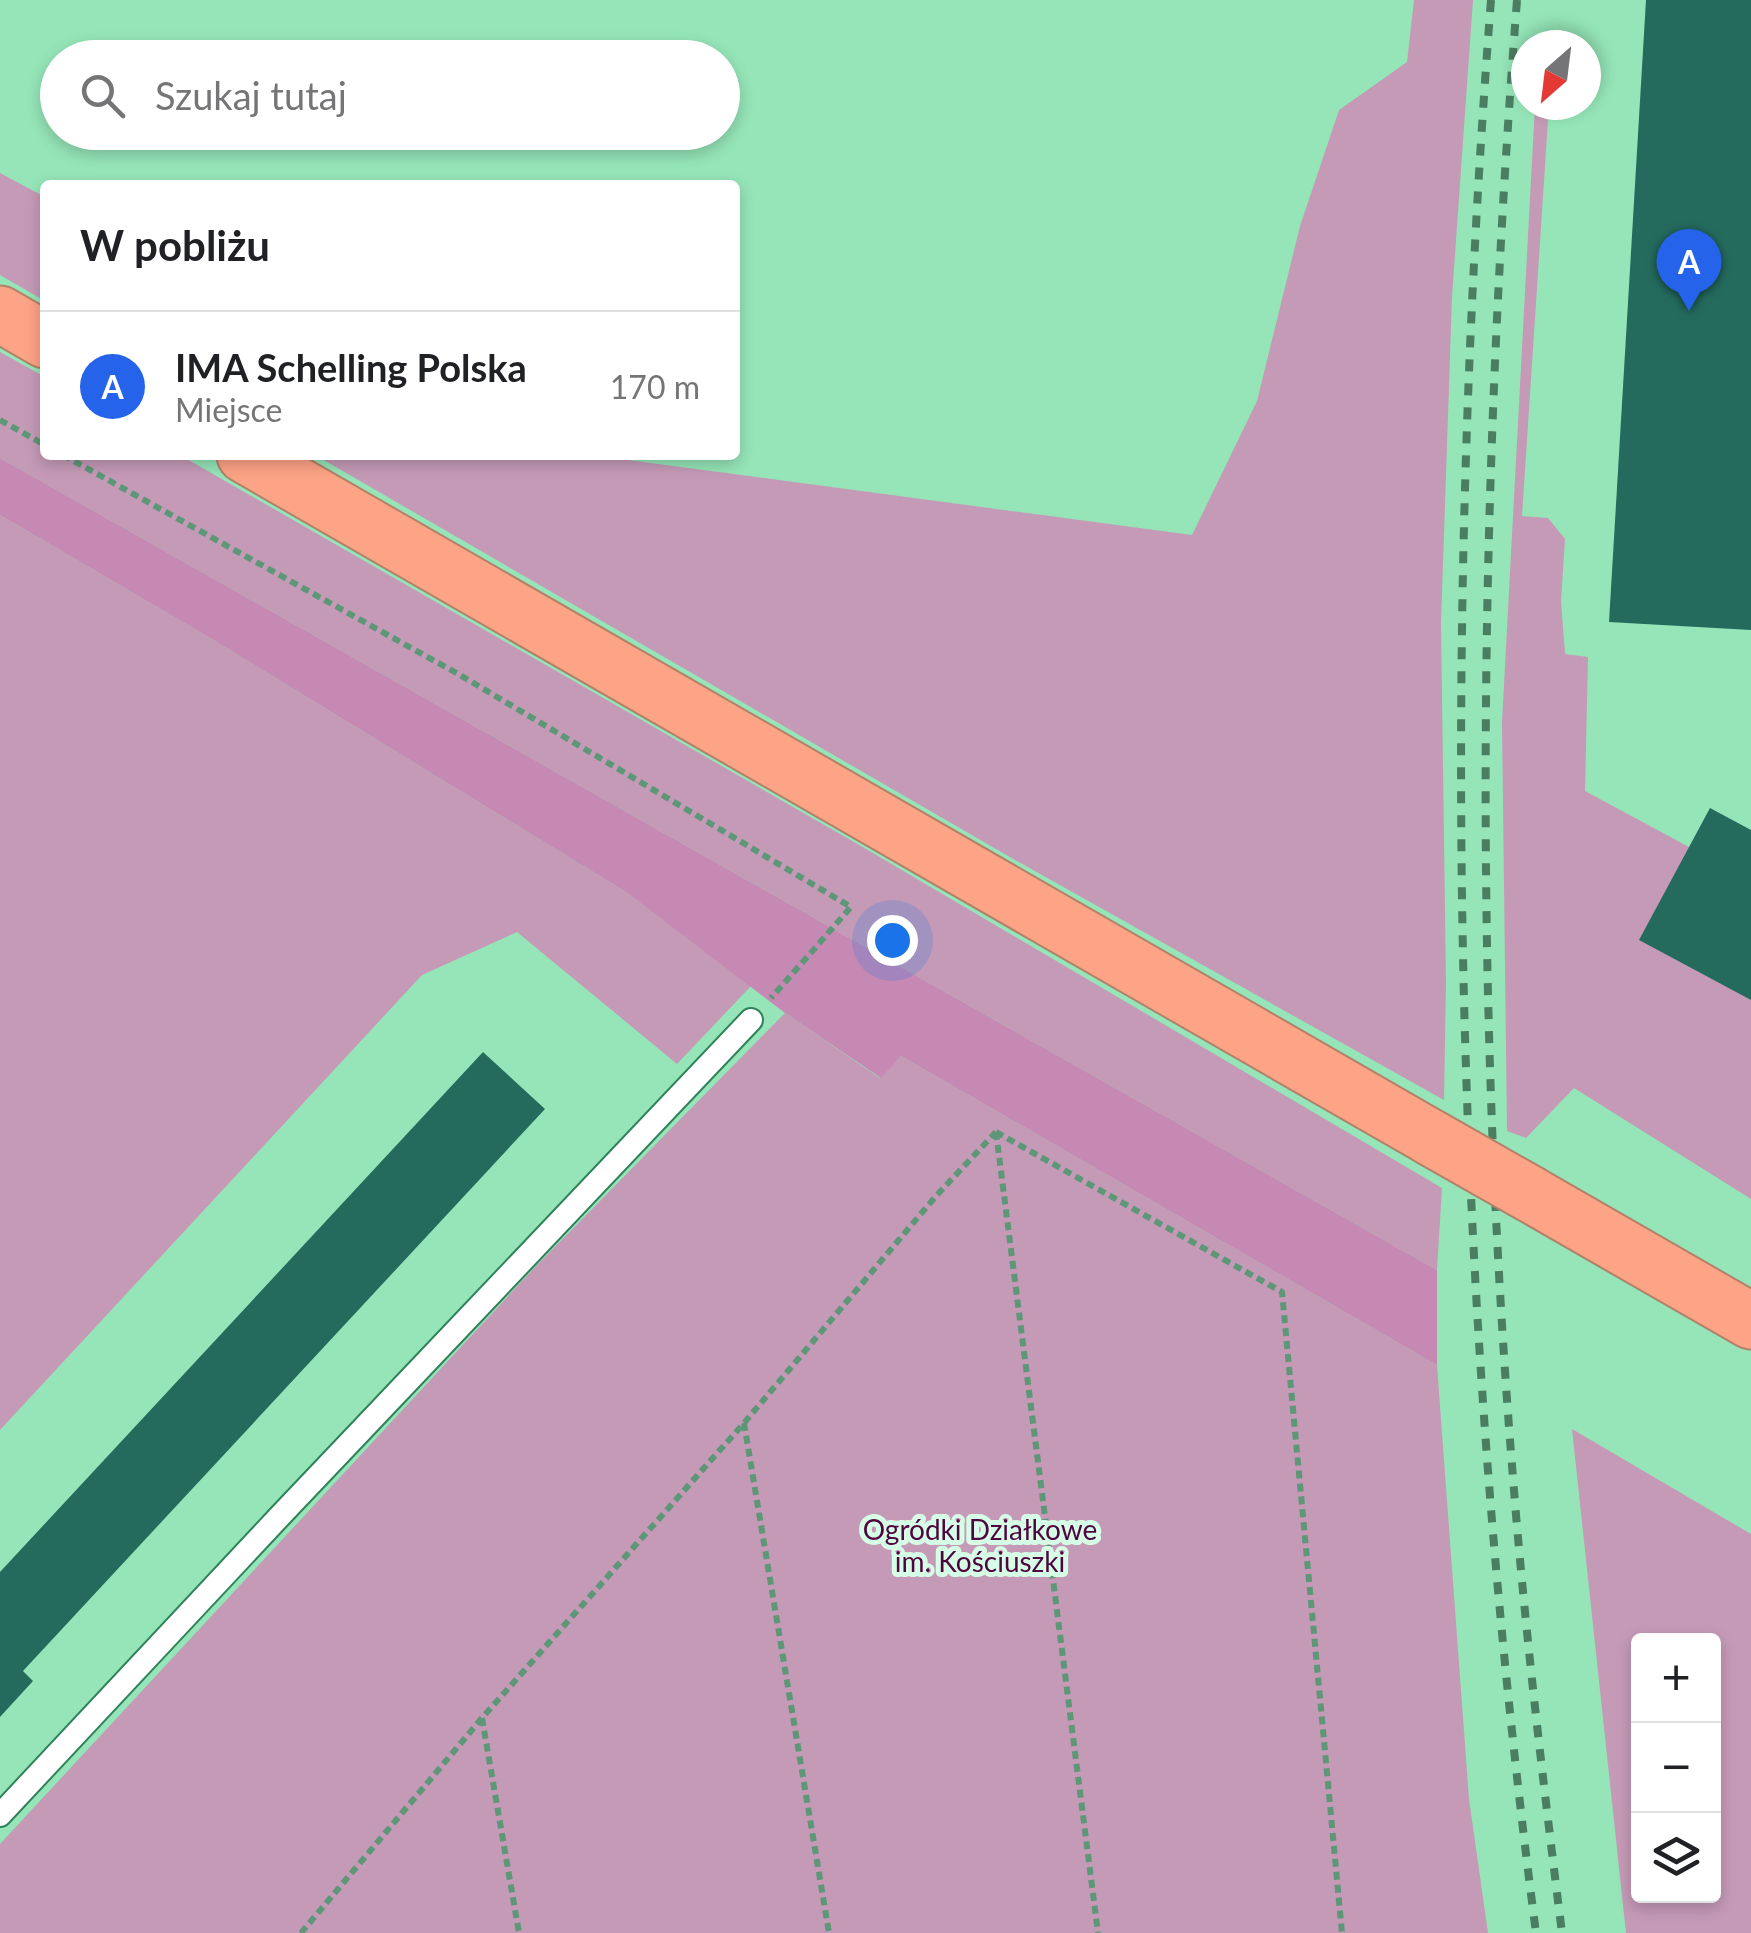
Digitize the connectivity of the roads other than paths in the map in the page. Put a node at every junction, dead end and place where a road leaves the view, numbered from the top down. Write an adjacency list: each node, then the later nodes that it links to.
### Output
1 (0, 314): 2 (highway)
2 (40, 337)
3 (253, 460): 5 (highway, bridge)
4 (751, 1020): 6 (lane)
5 (1751, 1322)
6 (0, 1816)

